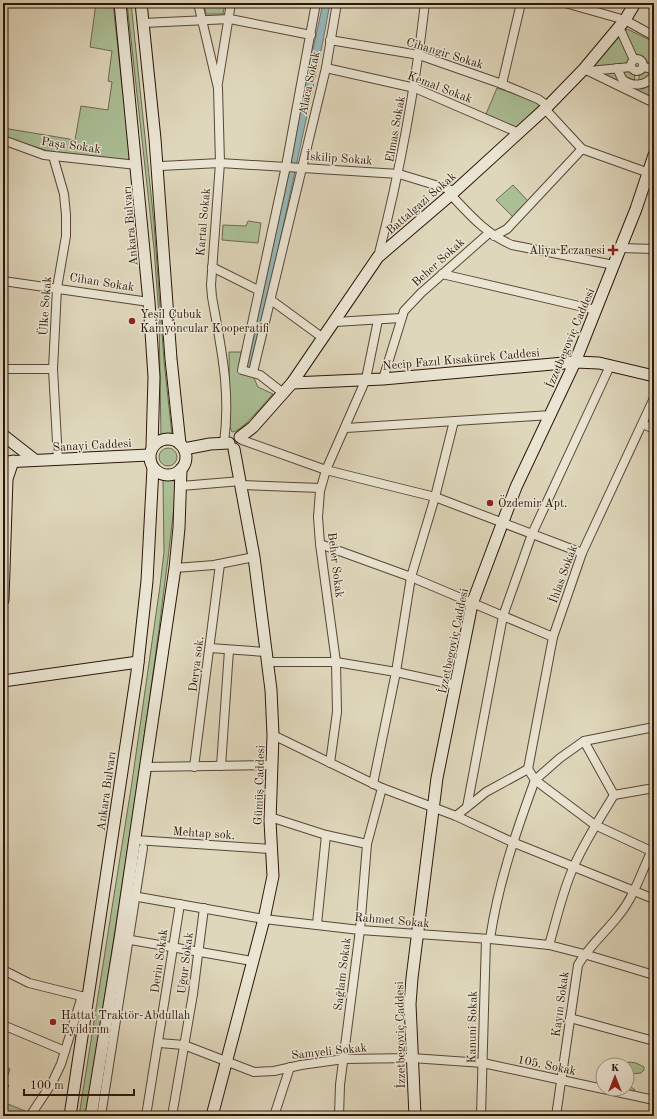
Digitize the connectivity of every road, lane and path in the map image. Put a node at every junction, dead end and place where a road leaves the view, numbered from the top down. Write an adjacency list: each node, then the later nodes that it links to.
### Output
1 (120, 3): 37 (street, Ankara Bulvarı)
2 (141, 3): 13 (street)
3 (198, 3): 11 (street, Kartal Sokak)
4 (231, 3): 12 (street)
5 (316, 3): 15 (street)
6 (336, 3): 17 (street, Alaca Sokak)
7 (425, 3): 18 (street, Elmas Sokak)
8 (521, 3): 25 (street)
9 (565, 3): 14 (street)
10 (635, 3): 14 (street, Battalgazi Sokak)
11 (202, 19): 12 (street); 13 (street); 27 (street, Kartal Sokak)
12 (230, 19): 15 (street); 27 (street)
13 (143, 23): 80 (street)
14 (622, 23): 16 (street); 19 (street); 23 (street, Battalgazi Sokak)
15 (311, 35): 39 (street)
16 (654, 36)
17 (330, 40): 18 (street, Cihangir Sokak); 20 (street, Alaca Sokak)
18 (419, 56): 25 (street, Cihangir Sokak); 28 (street, Elmas Sokak)
19 (636, 66): 21 (street); 22 (street); 26 (street)
20 (326, 68): 28 (street, Kemal Sokak); 40 (street, Alaca Sokak)
21 (617, 68): 23 (street); 26 (street)
22 (654, 69)
23 (586, 70): 29 (street); 30 (street, Battalgazi Sokak)
24 (654, 75): 26 (street)
25 (502, 84): 30 (street, Cihangir Sokak)
26 (635, 85)
27 (218, 88): 36 (street, Kartal Sokak)
28 (414, 88): 31 (street, Kemal Sokak); 42 (street, Elmas Sokak)
29 (654, 103)
30 (546, 108): 31 (street, Battalgazi Sokak); 33 (street, Cihangir Sokak)
31 (519, 133): 43 (street, Battalgazi Sokak)
32 (3, 140): 35 (street, Paşa Sokak)
33 (582, 149): 41 (street, Cihangir Sokak); 44 (street, Beher Sokak)
34 (654, 155): 41 (street, İzzetbegoviç Caddesi)
35 (53, 156): 37 (street, Paşa Sokak); 52 (street, Ülke Sokak)
36 (220, 162): 38 (street, İskilip Sokak); 39 (street, İskilip Sokak); 49 (street, Kartal Sokak)
37 (137, 165): 55 (street, Ankara Bulvarı)
38 (161, 166)
39 (287, 166): 40 (street, İskilip Sokak); 53 (street)
40 (300, 167): 42 (street, İskilip Sokak); 54 (street, Alaca Sokak)
41 (651, 173): 45 (street, İzzetbegoviç Caddesi)
42 (399, 174): 43 (street, İskilip Sokak); 47 (street, Elmas Sokak)
43 (453, 193): 44 (street); 47 (street, Battalgazi Sokak)
44 (491, 234): 48 (street); 50 (street, Beher Sokak)
45 (621, 248): 46 (street); 48 (street, İzzetbegoviç Caddesi)
46 (654, 249)
47 (378, 258): 59 (street, Battalgazi Sokak)
48 (614, 264): 56 (street, İzzetbegoviç Caddesi)
49 (212, 267): 53 (street); 79 (street, Kartal Sokak)
50 (442, 274): 56 (street); 57 (street, Beher Sokak)
51 (3, 281): 52 (street, Cihan Sokak)
52 (57, 288): 55 (street, Cihan Sokak); 64 (street, Ülke Sokak)
53 (258, 290): 65 (street)
54 (271, 300): 60 (street); 65 (street, Alaca Sokak)
55 (149, 302): 81 (street, Ankara Bulvarı)
56 (596, 310): 61 (street, İzzetbegoviç Caddesi)
57 (401, 318): 58 (street); 67 (street, Beher Sokak)
58 (378, 320): 59 (street); 68 (street, Beher Sokak)
59 (335, 322): 60 (street, Battalgazi Sokak)
60 (323, 338): 69 (street, Battalgazi Sokak)
61 (575, 362): 62 (street, Necip Fazıl Kısakürek Caddesi); 67 (street, Necip Fazıl Kısakürek Caddesi); 72 (street, İzzetbegoviç Caddesi)
62 (610, 366): 66 (street, Necip Fazıl Kısakürek Caddesi); 94 (street)
63 (3, 369): 64 (street)
64 (53, 369): 84 (street, Ülke Sokak)
65 (253, 372): 70 (street)
66 (654, 376)
67 (383, 378): 68 (street, Necip Fazıl Kısakürek Caddesi)
68 (366, 379): 69 (street, Necip Fazıl Kısakürek Caddesi); 75 (street, Beher Sokak)
69 (292, 383): 70 (street, Battalgazi Sokak)
70 (283, 393): 78 (street, Battalgazi Sokak)
71 (654, 398): 74 (street, İhlas Sokak)
72 (551, 415): 73 (street); 93 (street, İzzetbegoviç Caddesi)
73 (454, 420): 75 (street); 92 (street)
74 (642, 424): 76 (street); 96 (street, İhlas Sokak)
75 (346, 428): 88 (street, Beher Sokak)
76 (654, 429)
77 (3, 435): 83 (street)
78 (241, 439): 79 (street, Battalgazi Sokak); 88 (street)
79 (229, 445): 80 (street); 89 (street, Gümüş Caddesi)
80 (182, 447): 81 (street); 87 (street)
81 (151, 451): 84 (street, Sanayi Caddesi); 86 (street)
82 (3, 453): 85 (street)
83 (35, 460): 84 (street, Sanayi Caddesi); 85 (street, Sanayi Caddesi)
84 (58, 460)
85 (8, 461): 101 (street)
86 (153, 468): 87 (street); 108 (street, Ankara Bulvarı)
87 (181, 469): 90 (street)
88 (326, 470): 91 (street, Beher Sokak); 92 (street)
89 (241, 483): 90 (street); 91 (street); 97 (street, Gümüş Caddesi)
90 (181, 486): 99 (street)
91 (320, 488): 95 (street, Beher Sokak)
92 (435, 497): 93 (street); 100 (street)
93 (501, 524): 94 (street); 102 (street, İzzetbegoviç Caddesi)
94 (532, 534): 96 (street); 103 (street)
95 (320, 544): 100 (street); 109 (street, Beher Sokak)
96 (582, 553): 104 (street, İhlas Sokak)
97 (254, 557): 98 (street); 107 (street, Gümüş Caddesi)
98 (220, 564): 99 (street); 105 (street, Derya sok.)
99 (175, 568): 119 (street)
100 (411, 577): 102 (street); 110 (street)
101 (3, 600)
102 (472, 604): 103 (street); 112 (street, İzzetbegoviç Caddesi)
103 (503, 616): 104 (street); 127 (street)
104 (553, 637): 121 (street, İhlas Sokak)
105 (210, 648): 106 (street); 120 (street, Derya sok.)
106 (229, 650): 107 (street); 118 (street)
107 (267, 657): 109 (street); 114 (street, Gümüş Caddesi)
108 (138, 662): 111 (street); 157 (street, Ankara Bulvarı)
109 (336, 662): 110 (street); 116 (street, Beher Sokak)
110 (396, 672): 112 (street); 123 (street)
111 (3, 681)
112 (456, 685): 128 (street, İzzetbegoviç Caddesi)
113 (654, 727): 115 (street)
114 (273, 735): 116 (street); 117 (street, Gümüş Caddesi)
115 (584, 741): 122 (street); 126 (street)
116 (330, 763): 123 (street)
117 (272, 765): 118 (street); 130 (street, Gümüş Caddesi)
118 (221, 766): 120 (street)
119 (146, 767): 120 (street); 134 (street)
120 (194, 767)
121 (528, 769): 122 (street); 127 (street)
122 (535, 780): 131 (street); 133 (street, Kanuni Sokak)
123 (374, 784): 124 (street)
124 (382, 788): 128 (street); 135 (street, Sağlam Sokak)
125 (654, 788): 126 (street)
126 (614, 795): 131 (street)
127 (467, 807): 129 (street)
128 (432, 808): 129 (street); 147 (street, İzzetbegoviç Caddesi)
129 (456, 816): 133 (street)
130 (270, 817): 132 (street); 136 (street, Gümüş Caddesi)
131 (595, 825): 137 (street); 138 (street)
132 (326, 835): 135 (street); 145 (street)
133 (512, 842): 138 (street); 149 (street, Kanuni Sokak)
134 (139, 844): 136 (street, Mehtap sok.); 140 (street)
135 (367, 844): 146 (street, Sağlam Sokak)
136 (271, 849): 144 (street, Gümüş Caddesi)
137 (653, 849): 139 (street, Kayın Sokak)
138 (574, 866): 139 (street); 150 (street)
139 (635, 891): 141 (street); 153 (street, Kayın Sokak)
140 (131, 896): 142 (street, Rahmet Sokak); 148 (street)
141 (654, 899)
142 (180, 904): 143 (street, Rahmet Sokak); 151 (street, Derin Sokak)
143 (204, 908): 144 (street, Rahmet Sokak); 152 (street, Uğur Sokak)
144 (264, 919): 145 (street, Rahmet Sokak); 154 (street, Gümüş Caddesi)
145 (317, 924): 146 (street, Rahmet Sokak)
146 (360, 930): 147 (street, Rahmet Sokak); 165 (street, Sağlam Sokak)
147 (418, 934): 149 (street, Rahmet Sokak); 164 (street, İzzetbegoviç Caddesi)
148 (124, 939): 151 (street); 173 (street); 174 (street)
149 (488, 939): 150 (street, Rahmet Sokak); 167 (street, Kanuni Sokak)
150 (549, 945): 153 (street, Rahmet Sokak)
151 (173, 947): 152 (street); 161 (street, Derin Sokak)
152 (199, 952): 154 (street); 162 (street, Uğur Sokak)
153 (584, 954): 156 (street, Rahmet Sokak); 158 (street, Kayın Sokak)
154 (252, 961): 166 (street, Gümüş Caddesi)
155 (3, 970): 157 (street)
156 (654, 975)
157 (85, 997): 163 (street); 172 (street, Ankara Bulvarı)
158 (570, 1018): 160 (street); 169 (street, Kayın Sokak)
159 (3, 1025): 163 (street)
160 (654, 1041)
161 (158, 1043): 162 (street, Samyeli Sokak); 175 (street, Derin Sokak)
162 (184, 1045): 166 (street, Samyeli Sokak); 176 (street, Uğur Sokak)
163 (65, 1051): 171 (street)
164 (412, 1058): 165 (street, Samyeli Sokak); 167 (street, Samyeli Sokak); 180 (street, İzzetbegoviç Caddesi)
165 (344, 1059): 168 (street, Samyeli Sokak); 179 (street, Sağlam Sokak)
166 (227, 1062): 168 (street, Samyeli Sokak); 177 (street, Gümüş Caddesi)
167 (483, 1062): 169 (street, 105. Sokak); 181 (street, Kanuni Sokak)
168 (290, 1067): 178 (street)
169 (561, 1080): 170 (street, 105. Sokak); 182 (street, Kayın Sokak)
170 (654, 1100)
171 (30, 1116)
172 (70, 1116)
173 (91, 1116)
174 (100, 1116)
175 (146, 1116)
176 (172, 1116)
177 (212, 1116)
178 (274, 1116)
179 (339, 1116)
180 (415, 1116)
181 (481, 1116)
182 (556, 1116)

